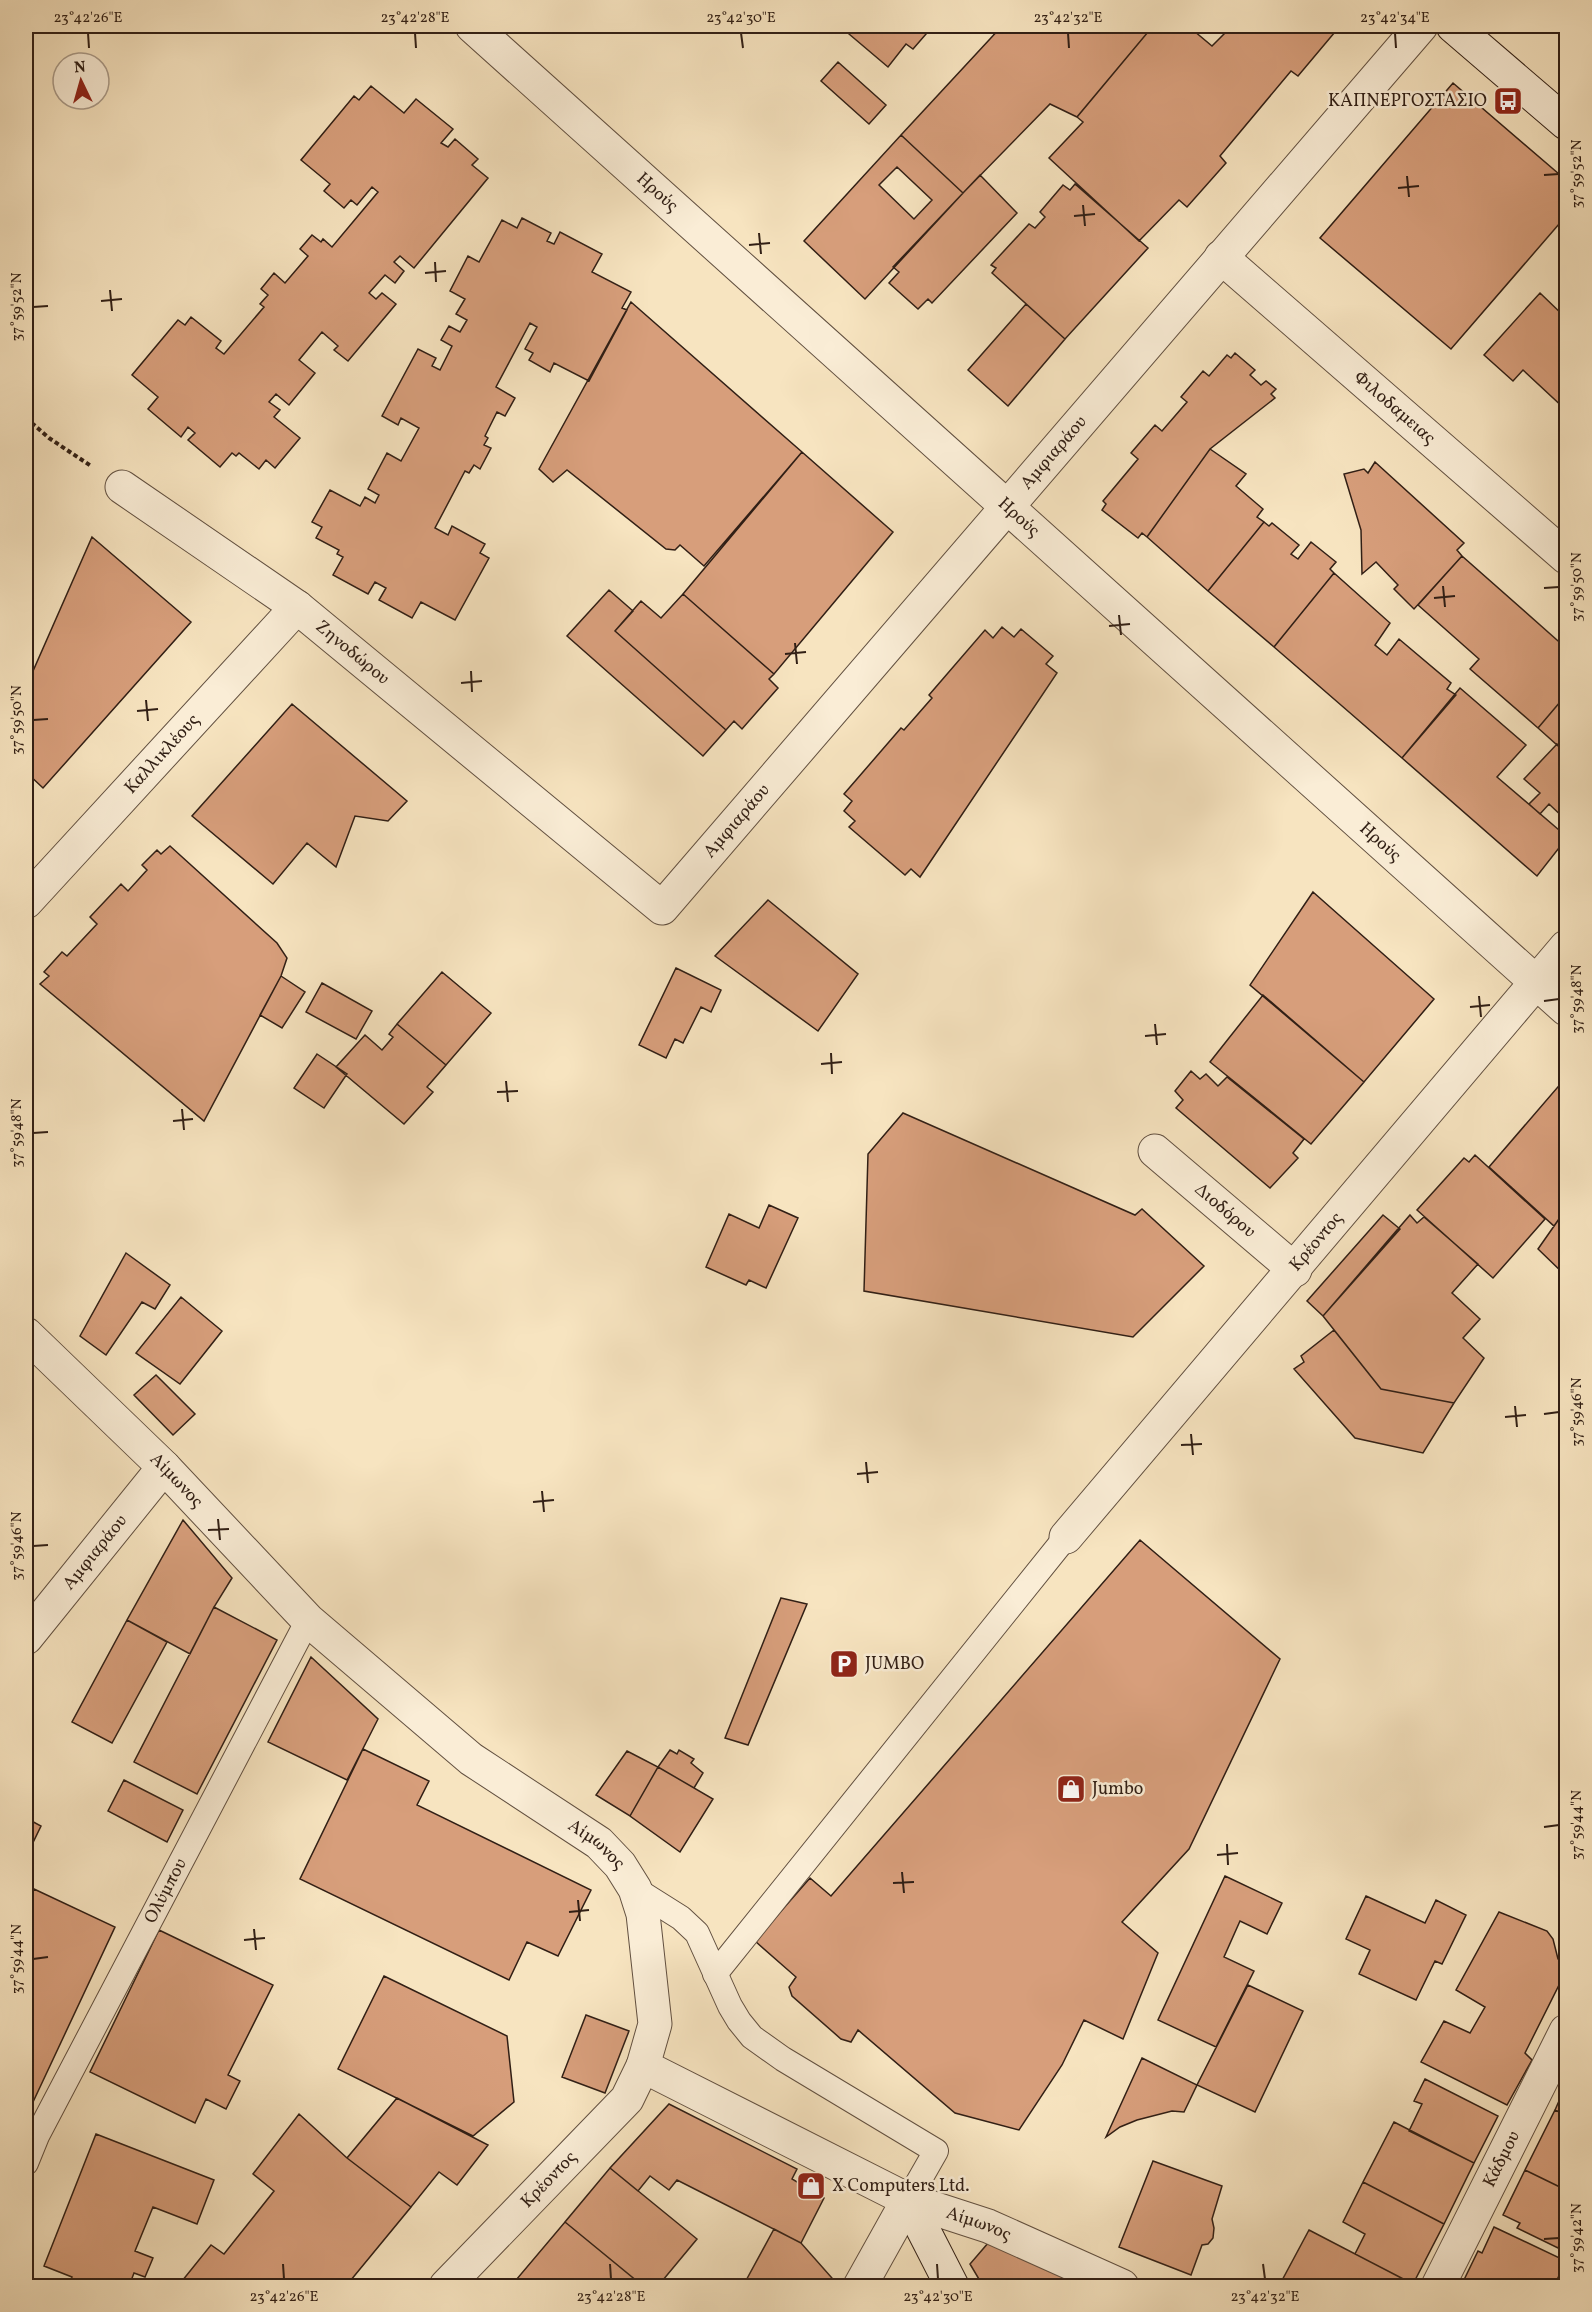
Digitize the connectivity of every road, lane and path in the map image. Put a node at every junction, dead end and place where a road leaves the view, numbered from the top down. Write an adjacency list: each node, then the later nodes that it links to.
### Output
1 (472, 26): 8 (street, Ηρούς)
2 (1421, 26): 5 (street, Αμφιαράου)
3 (1453, 26): 4 (street)
4 (1566, 123)
5 (1221, 257): 8 (street, Αμφιαράου); 9 (street, Φιλοδαμειας)
6 (26, 418): 7 (path)
7 (122, 487): 10 (street, Ζηνοδώρου)
8 (1007, 506): 12 (street, Αμφιαράου); 14 (street, Ηρούς)
9 (1566, 557)
10 (297, 607): 11 (street, Καλλικλέους); 12 (street, Ζηνοδώρου)
11 (26, 902)
12 (662, 908)
13 (1566, 947): 14 (street, Κρέοντος)
14 (1536, 983): 15 (street, Ηρούς); 17 (street, Κρέοντος)
15 (1566, 1009)
16 (1155, 1150): 17 (street, Διοδόρου)
17 (1295, 1270): 20 (street, Κρέοντος)
18 (26, 1334): 19 (street, Αίμωνος)
19 (164, 1467): 21 (street, Αίμωνος); 22 (street, Αμφιαράου)
20 (1066, 1537): 24 (lane)
21 (308, 1620): 23 (street, Αίμωνος); 27 (lane, Ολύμπου)
22 (26, 1638)
23 (635, 1889): 24 (lane); 26 (street, Αίμωνος)
24 (715, 1974): 28 (lane)
25 (1566, 2031): 33 (street, Κάδμου)
26 (643, 2066): 28 (street, Αίμωνος); 29 (street, Κρέοντος)
27 (26, 2163)
28 (908, 2200): 30 (street); 31 (street); 32 (street, Αίμωνος)
29 (446, 2286)
30 (860, 2286)
31 (952, 2286)
32 (1122, 2286)
33 (1438, 2286)

